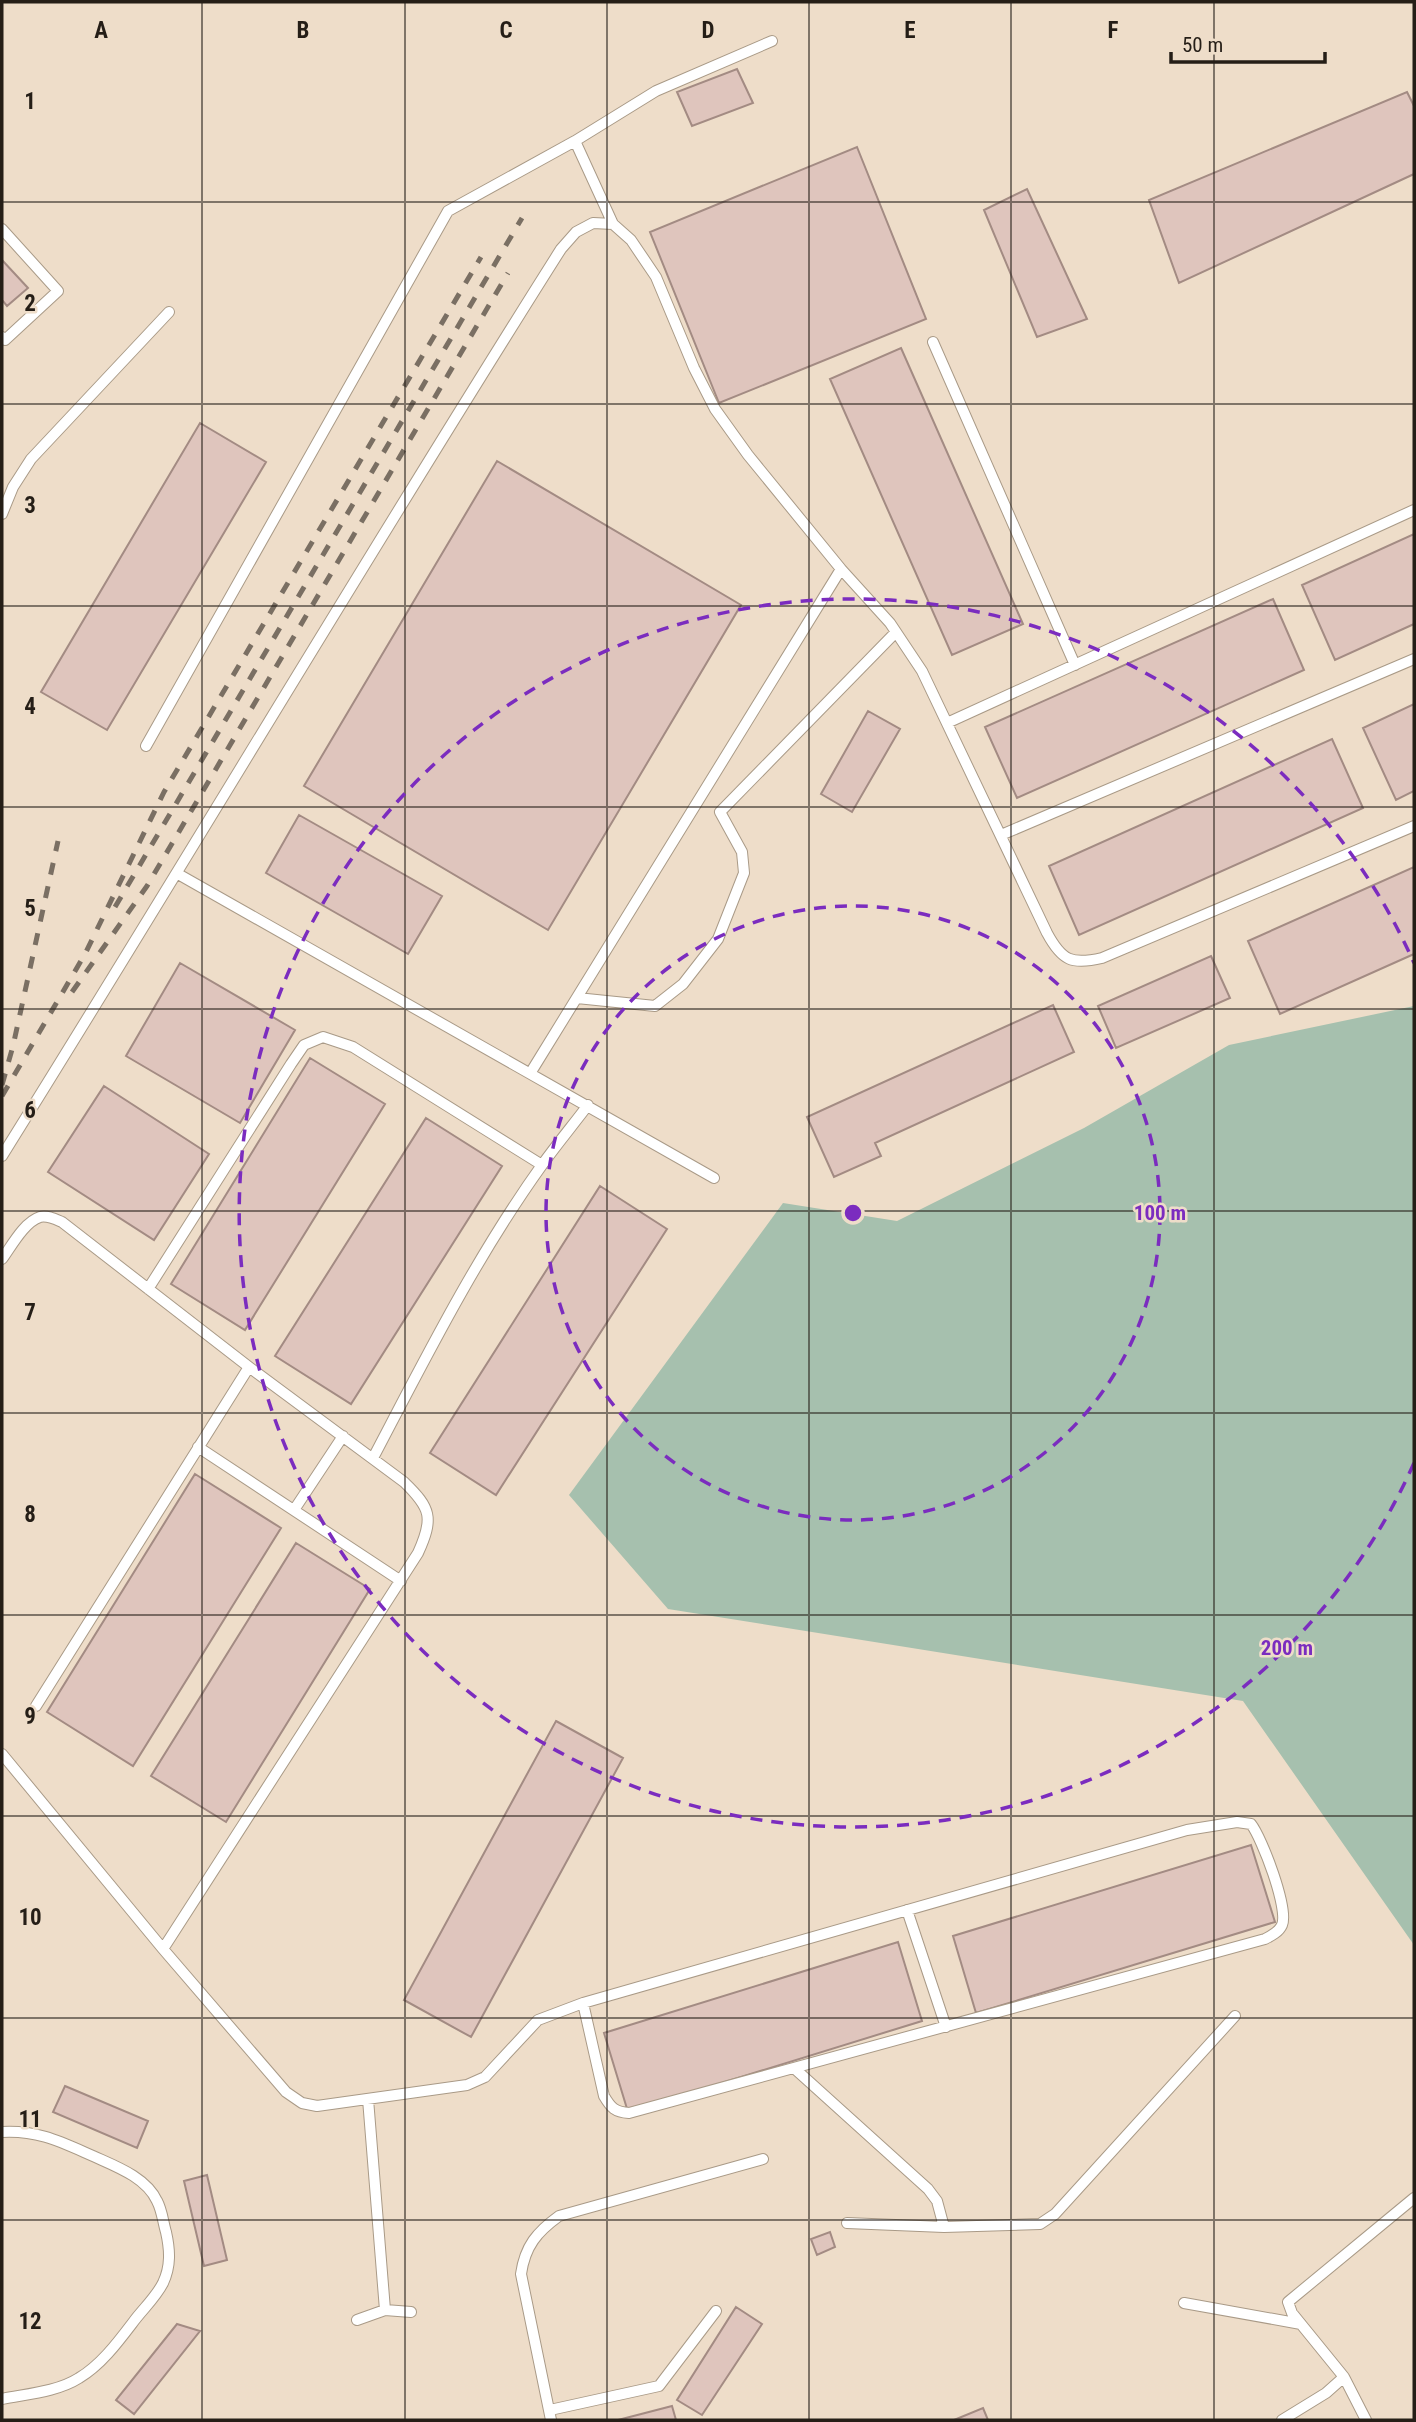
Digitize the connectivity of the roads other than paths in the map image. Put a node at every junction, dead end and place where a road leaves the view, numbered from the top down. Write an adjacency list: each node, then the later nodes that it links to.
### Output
1 (772, 41): 2 (lane)
2 (575, 141): 3 (lane); 15 (lane)
3 (613, 224): 10 (lane); 18 (lane)
4 (2, 229): 6 (lane)
5 (169, 312): 9 (lane)
6 (2, 337)
7 (933, 342): 13 (lane)
8 (1414, 510): 13 (lane)
9 (2, 514)
10 (841, 569): 11 (lane); 19 (lane)
11 (896, 632): 14 (lane); 19 (lane)
12 (1414, 659): 17 (lane)
13 (1076, 664): 14 (lane)
14 (947, 723): 17 (lane)
15 (146, 747)
16 (1414, 825): 17 (lane)
17 (1001, 835)
18 (178, 874): 20 (lane); 22 (lane)
19 (577, 999): 20 (lane)
20 (531, 1072): 21 (lane)
21 (588, 1105): 23 (lane); 24 (lane)
22 (2, 1156)
23 (542, 1165): 26 (lane); 30 (lane)
24 (714, 1178)
25 (2, 1259): 26 (lane)
26 (148, 1289): 27 (lane)
27 (248, 1367): 28 (lane); 29 (lane)
28 (343, 1436): 30 (lane); 31 (lane)
29 (198, 1447): 31 (lane); 33 (lane)
30 (373, 1458): 32 (lane)
31 (294, 1510): 32 (lane)
32 (401, 1581): 36 (lane)
33 (36, 1706)
34 (2, 1754): 36 (lane)
35 (907, 1910): 37 (lane); 39 (lane); 39 (lane)
36 (163, 1949): 41 (lane)
37 (583, 2003): 40 (lane); 41 (lane)
38 (1235, 2016): 46 (lane)
39 (946, 2026): 40 (lane)
40 (794, 2068): 46 (lane)
41 (368, 2099): 48 (lane)
42 (2, 2132): 54 (lane)
43 (763, 2159): 55 (lane)
44 (1414, 2198): 52 (lane)
45 (848, 2222): 46 (lane)
46 (944, 2227)
47 (1184, 2302): 52 (lane)
48 (385, 2310): 50 (lane); 51 (lane)
49 (716, 2311): 55 (lane)
50 (411, 2312)
51 (357, 2320)
52 (1301, 2323): 53 (lane)
53 (1344, 2377): 56 (lane); 57 (lane)
54 (2, 2399)
55 (551, 2415)
56 (1282, 2420)
57 (1366, 2420)

